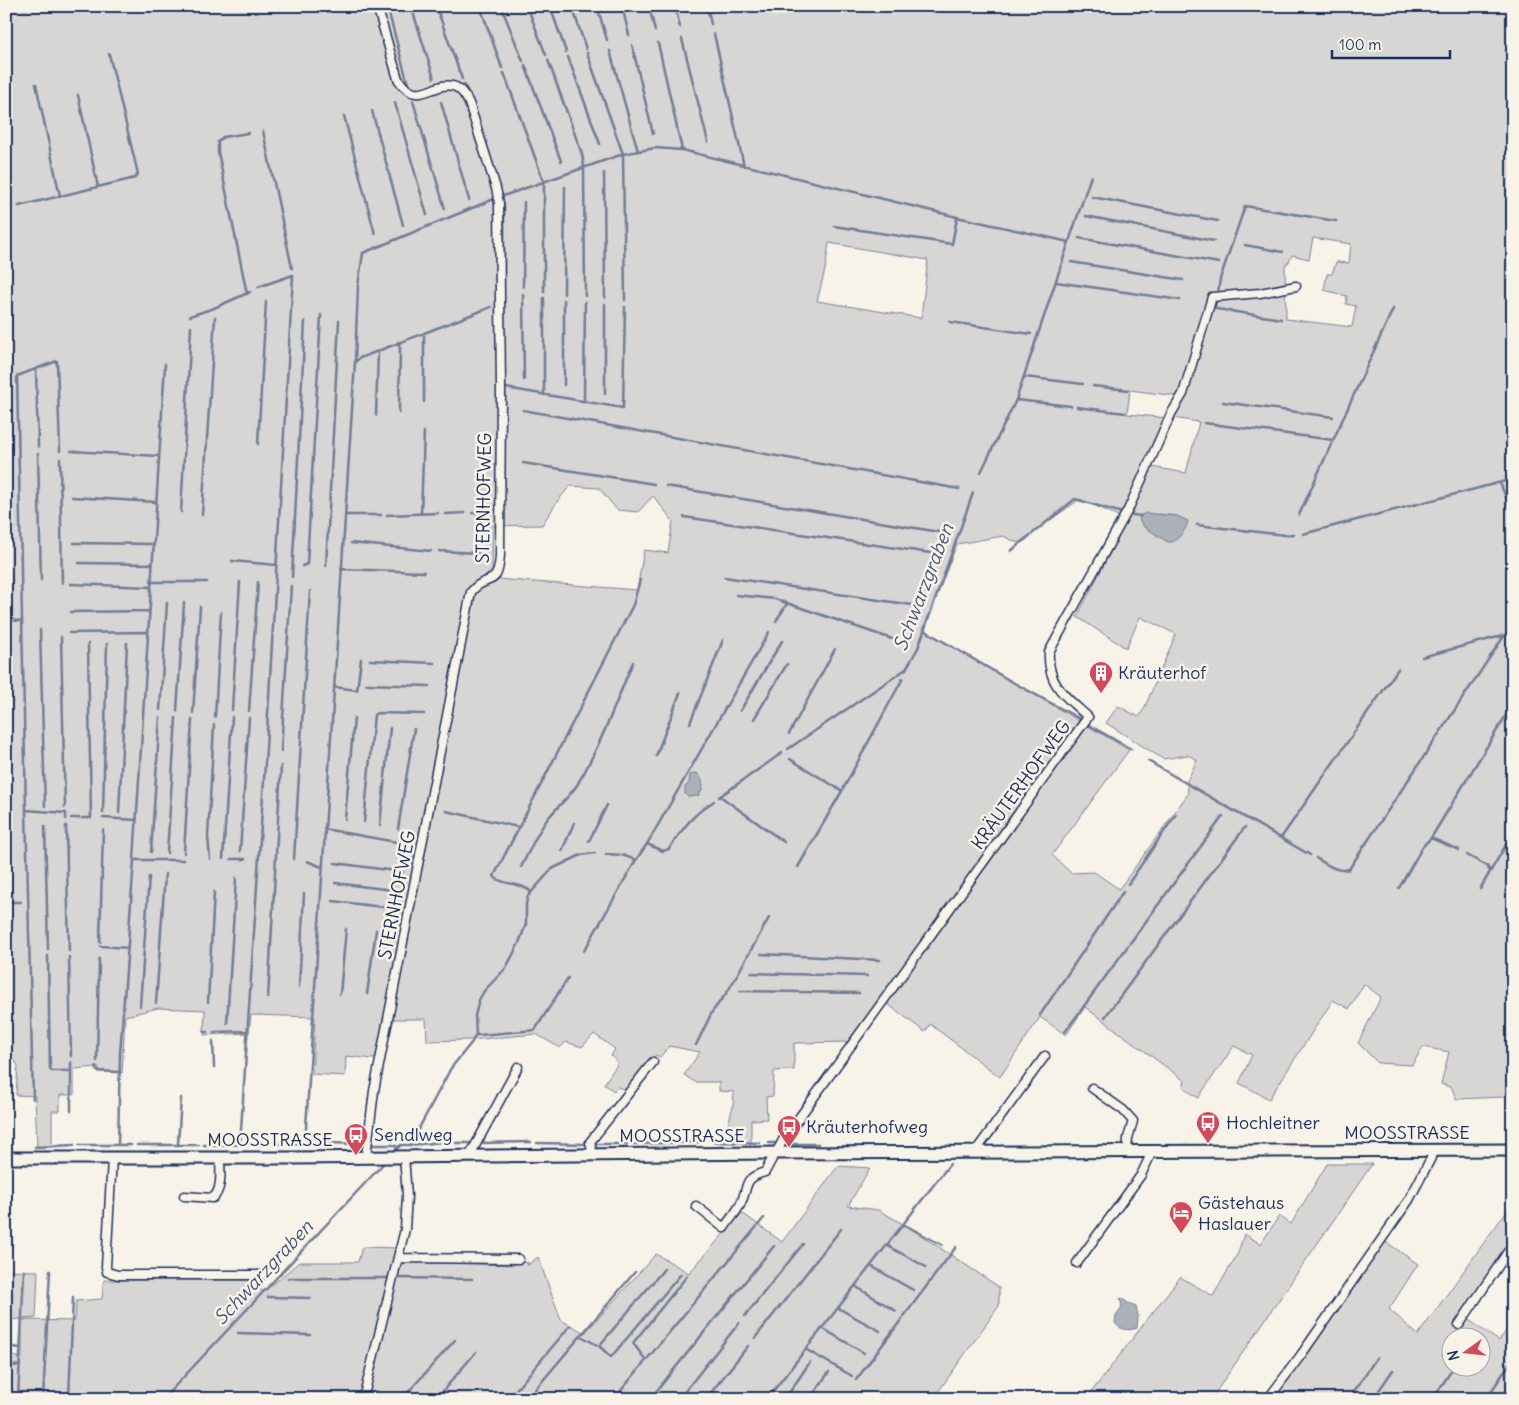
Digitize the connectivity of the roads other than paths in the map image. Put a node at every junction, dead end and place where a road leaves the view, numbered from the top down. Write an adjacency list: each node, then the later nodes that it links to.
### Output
1 (377, 6): 14 (street, STERNHOFWEG)
2 (1296, 286): 12 (street, KRÄUTERHOFWEG)
3 (1045, 1056): 9 (street)
4 (653, 1062): 13 (street, MOOSSTRASSE)
5 (518, 1067): 16 (street)
6 (1092, 1088): 10 (street)
7 (1513, 1150): 8 (street, MOOSSTRASSE)
8 (1432, 1151): 11 (street, MOOSSTRASSE); 29 (street)
9 (975, 1152): 10 (street, MOOSSTRASSE); 12 (street, MOOSSTRASSE)
10 (1127, 1152): 11 (street, MOOSSTRASSE)
11 (1152, 1152): 25 (street)
12 (774, 1153): 13 (street, MOOSSTRASSE); 21 (street)
13 (593, 1155): 16 (street, MOOSSTRASSE)
14 (366, 1156): 15 (street, MOOSSTRASSE); 19 (street, MOOSSTRASSE)
15 (404, 1156): 16 (street, MOOSSTRASSE); 23 (street)
16 (470, 1156)
17 (6, 1158): 18 (street, MOOSSTRASSE)
18 (112, 1158): 19 (street, MOOSSTRASSE); 26 (street)
19 (220, 1158): 20 (street)
20 (184, 1196)
21 (696, 1206)
22 (1513, 1244): 27 (street)
23 (398, 1258): 24 (street); 28 (street)
24 (519, 1259)
25 (1077, 1263)
26 (262, 1275)
27 (1459, 1325)
28 (363, 1399)
29 (1268, 1399)

